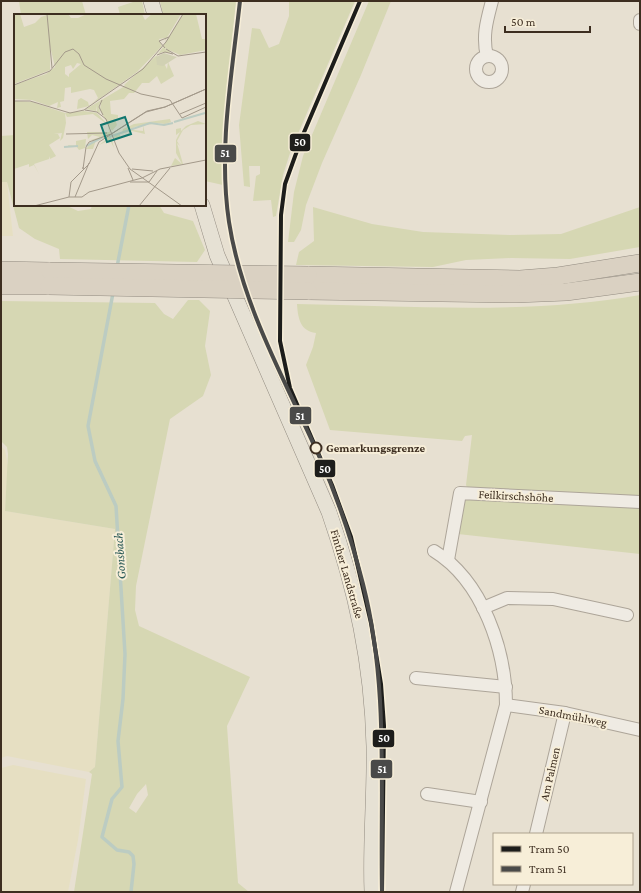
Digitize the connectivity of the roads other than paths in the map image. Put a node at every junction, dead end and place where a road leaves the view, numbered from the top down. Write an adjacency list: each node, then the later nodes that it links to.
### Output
1 (152, 1): 3 (main road)
2 (492, 1): 6 (street)
3 (155, 14)
4 (640, 20): 5 (street)
5 (640, 24)
6 (487, 56)
7 (202, 206): 27 (main road, Finther Landstraße)
8 (640, 263): 12 (highway)
9 (1, 270): 10 (highway)
10 (49, 279): 12 (highway, bridge); 13 (highway)
11 (640, 282): 12 (highway)
12 (308, 283)
13 (1, 286)
14 (640, 502): 16 (street, Feilkirschshöhe)
15 (434, 551): 16 (street)
16 (448, 560): 17 (street)
17 (483, 608): 18 (street); 20 (street)
18 (627, 615)
19 (416, 678): 20 (street)
20 (506, 687): 21 (street)
21 (506, 705): 22 (street, Sandmühlweg); 25 (street)
22 (565, 713): 23 (street, Sandmühlweg); 26 (street, Am Palmen)
23 (640, 730)
24 (427, 794): 25 (street)
25 (481, 802): 28 (street)
26 (536, 833)
27 (372, 892)
28 (456, 892)

